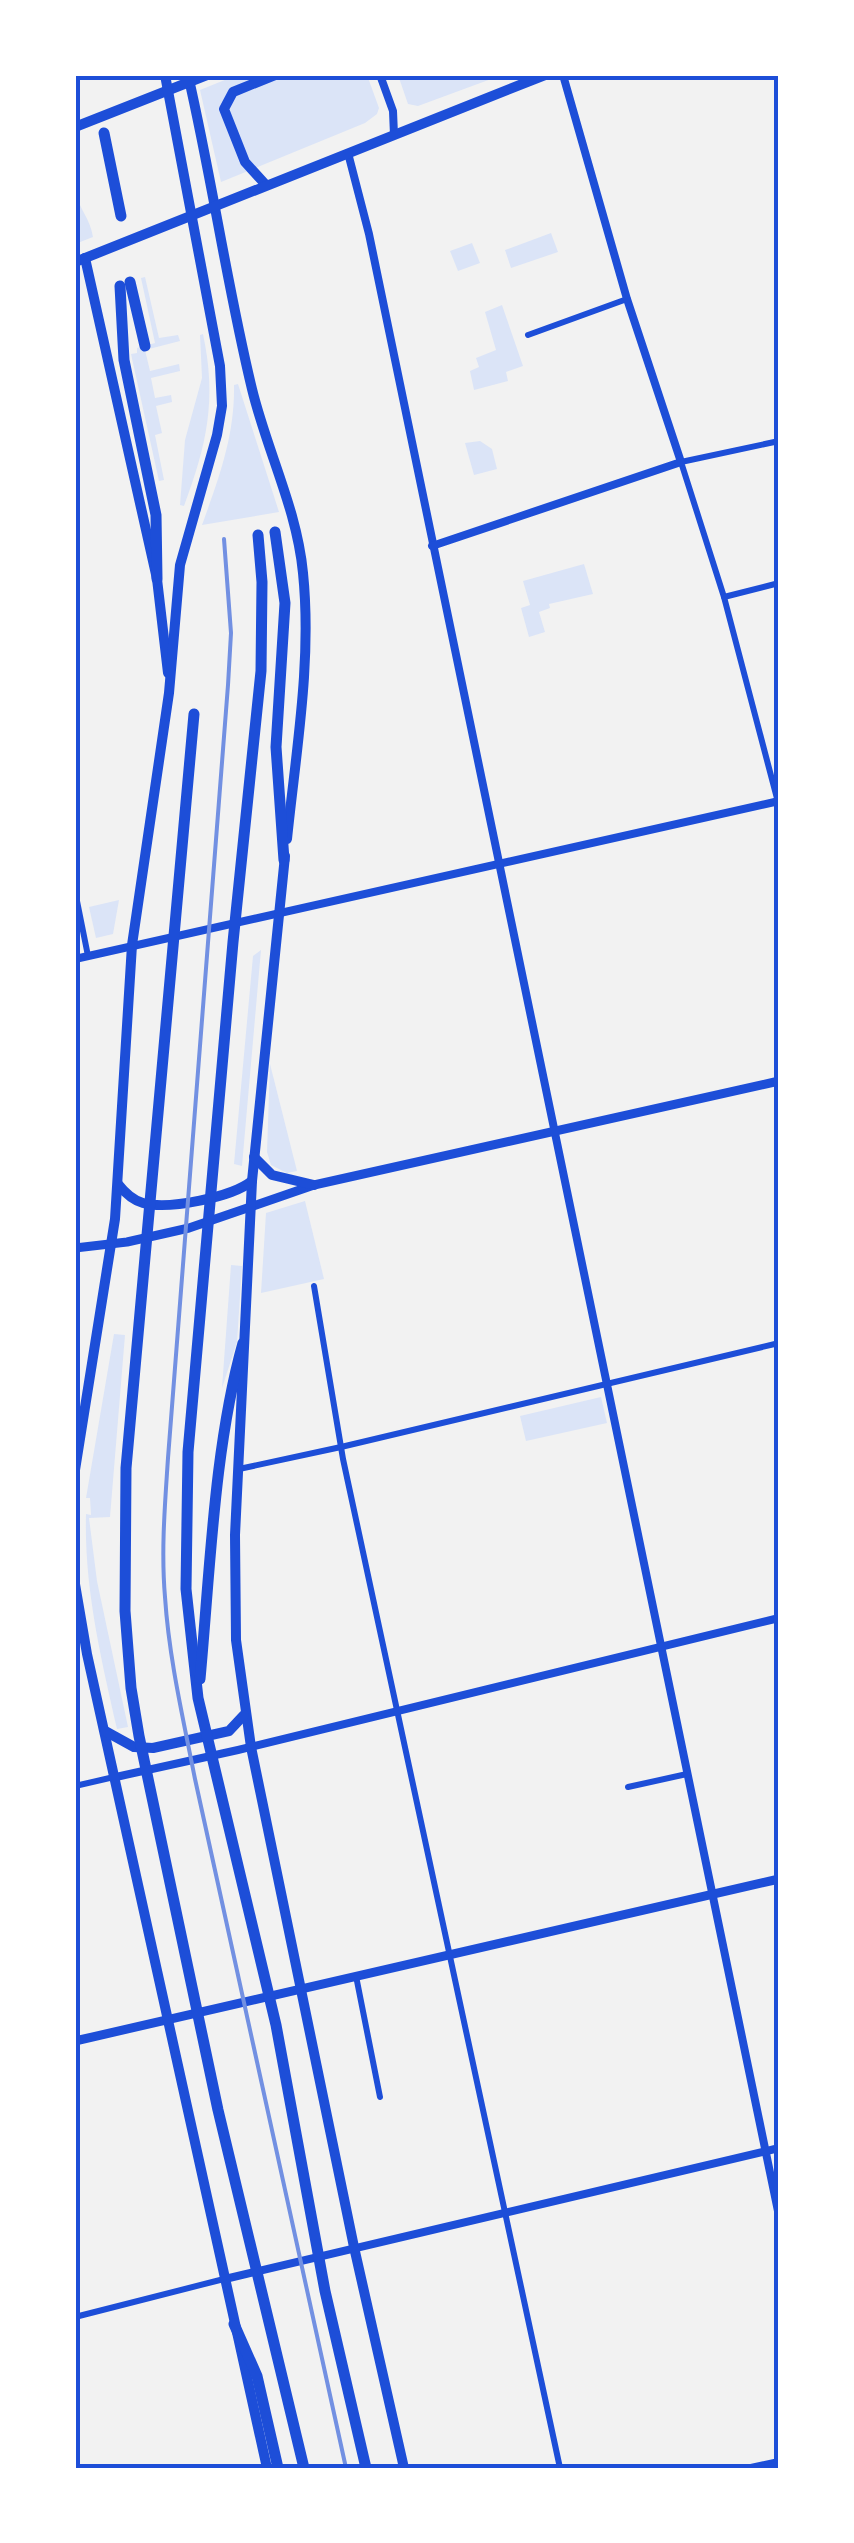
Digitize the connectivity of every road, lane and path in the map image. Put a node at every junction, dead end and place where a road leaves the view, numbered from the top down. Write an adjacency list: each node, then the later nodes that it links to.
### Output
1 (165, 75): 8 (main road)
2 (207, 75): 7 (main road)
3 (275, 75): 13 (main road)
4 (380, 75): 11 (street)
5 (545, 75): 11 (main road)
6 (563, 75): 18 (street)
7 (189, 78): 8 (main road); 14 (main road)
8 (168, 90): 9 (main road); 15 (main road)
9 (75, 127)
10 (104, 133): 16 (highway)
11 (394, 135): 12 (main road)
12 (348, 153): 13 (main road); 25 (street)
13 (266, 185): 14 (main road)
14 (215, 206): 15 (main road); 32 (main road)
15 (192, 215): 17 (main road); 29 (main road)
16 (121, 216)
17 (80, 260): 26 (main road)
18 (627, 299): 19 (street); 22 (street)
19 (528, 335)
20 (146, 346): 26 (highway)
21 (779, 441): 22 (street)
22 (680, 462): 25 (street); 28 (street)
23 (275, 532): 32 (highway)
24 (258, 534): 58 (highway)
25 (432, 546): 33 (street)
26 (157, 580): 29 (main road)
27 (779, 583): 28 (street)
28 (724, 596): 31 (street)
29 (169, 694): 36 (main road)
30 (194, 714): 86 (highway)
31 (779, 803): 33 (street)
32 (284, 860): 35 (main road)
33 (498, 866): 35 (street); 40 (street)
34 (75, 891): 37 (street)
35 (278, 914): 36 (street); 41 (main road)
36 (132, 945): 37 (street); 43 (main road)
37 (88, 956): 38 (street)
38 (75, 959)
39 (779, 1081): 40 (main road)
40 (552, 1130): 44 (main road); 51 (street)
41 (254, 1157): 42 (main road); 44 (main road)
42 (252, 1180): 43 (main road); 45 (main road)
43 (118, 1184): 46 (main road)
44 (314, 1185): 45 (main road)
45 (250, 1209): 46 (main road); 50 (main road)
46 (112, 1244): 47 (main road); 54 (main road)
47 (75, 1248)
48 (314, 1286): 52 (street)
49 (779, 1343): 51 (street)
50 (243, 1344): 53 (main road); 58 (highway)
51 (609, 1385): 52 (street); 57 (street)
52 (341, 1447): 53 (street); 59 (street)
53 (239, 1469): 60 (main road)
54 (75, 1470)
55 (75, 1584): 61 (main road)
56 (779, 1618): 57 (street)
57 (660, 1647): 59 (street); 63 (street)
58 (198, 1698): 87 (highway)
59 (396, 1711): 62 (street); 69 (street)
60 (245, 1714): 61 (main road); 62 (main road)
61 (104, 1730): 64 (main road)
62 (251, 1747): 64 (street); 71 (main road)
63 (686, 1774): 66 (street); 68 (street)
64 (120, 1776): 65 (street); 72 (main road)
65 (75, 1786)
66 (628, 1787)
67 (779, 1879): 68 (main road)
68 (712, 1894): 69 (main road); 76 (street)
69 (448, 1954): 70 (main road); 77 (street)
70 (356, 1976): 71 (main road); 74 (street)
71 (302, 1988): 72 (main road); 79 (main road)
72 (176, 2016): 73 (main road); 80 (main road)
73 (75, 2041)
74 (380, 2098)
75 (779, 2148): 76 (street)
76 (766, 2151): 77 (street); 78 (street)
77 (504, 2214): 79 (street); 89 (street)
78 (779, 2216)
79 (354, 2247): 80 (street); 88 (main road)
80 (225, 2279): 81 (street); 82 (main road)
81 (75, 2316)
82 (234, 2324): 84 (main road); 85 (highway)
83 (779, 2462): 90 (street)
84 (268, 2468)
85 (278, 2468)
86 (304, 2468)
87 (366, 2468)
88 (404, 2468)
89 (560, 2468)
90 (751, 2468)

